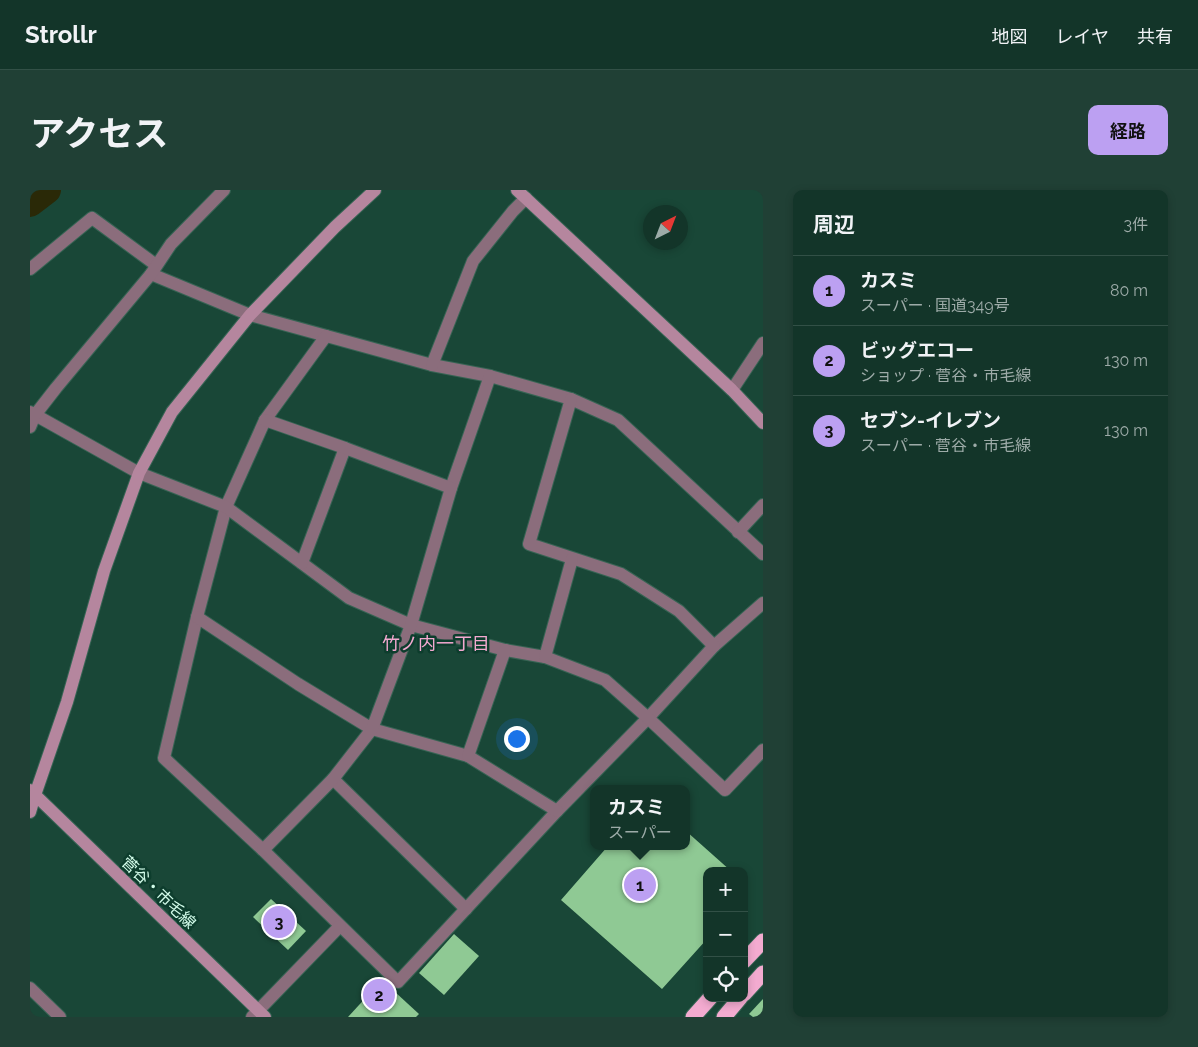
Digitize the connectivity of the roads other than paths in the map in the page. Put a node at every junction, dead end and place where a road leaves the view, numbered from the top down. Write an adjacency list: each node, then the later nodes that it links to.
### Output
1 (224, 190): 5 (street)
2 (375, 190): 6 (street)
3 (522, 194): 9 (street); 11 (street)
4 (30, 269): 5 (street)
5 (154, 270): 6 (street); 13 (street)
6 (250, 314): 7 (street); 17 (street)
7 (326, 336): 9 (street); 14 (street)
8 (763, 343): 11 (street)
9 (432, 366): 10 (street)
10 (490, 376): 12 (street); 18 (street)
11 (732, 390): 15 (street)
12 (571, 399): 21 (street); 23 (street)
13 (32, 418): 17 (street)
14 (265, 420): 16 (street); 20 (street)
15 (763, 423)
16 (345, 448): 18 (street); 24 (street)
17 (139, 473): 20 (street); 36 (street)
18 (451, 488): 27 (street)
19 (763, 505): 21 (street)
20 (226, 506): 24 (street); 26 (street)
21 (738, 532): 22 (street)
22 (763, 554)
23 (572, 559): 28 (street); 30 (street)
24 (302, 563): 27 (street)
25 (763, 603): 28 (street)
26 (197, 618): 32 (street); 39 (street)
27 (411, 625): 29 (street); 32 (street)
28 (714, 646): 31 (street)
29 (505, 650): 30 (street); 34 (street)
30 (545, 656): 31 (street)
31 (648, 718): 33 (street); 38 (street)
32 (372, 728): 34 (street); 35 (street)
33 (763, 750)
34 (468, 756): 38 (street)
35 (333, 779): 39 (street); 40 (street)
36 (32, 792): 37 (street); 49 (street, 菅谷・市毛線)
37 (30, 812)
38 (557, 812): 40 (street)
39 (263, 850): 41 (street)
40 (466, 909): 41 (street)
41 (340, 926): 49 (street)
42 (763, 940): 43 (highway)
43 (748, 957)
44 (763, 973): 46 (highway)
45 (30, 988): 50 (street)
46 (748, 990)
47 (706, 1002): 51 (highway)
48 (737, 1002): 52 (highway)
49 (259, 1015)
50 (60, 1017)
51 (693, 1017)
52 (724, 1017)

